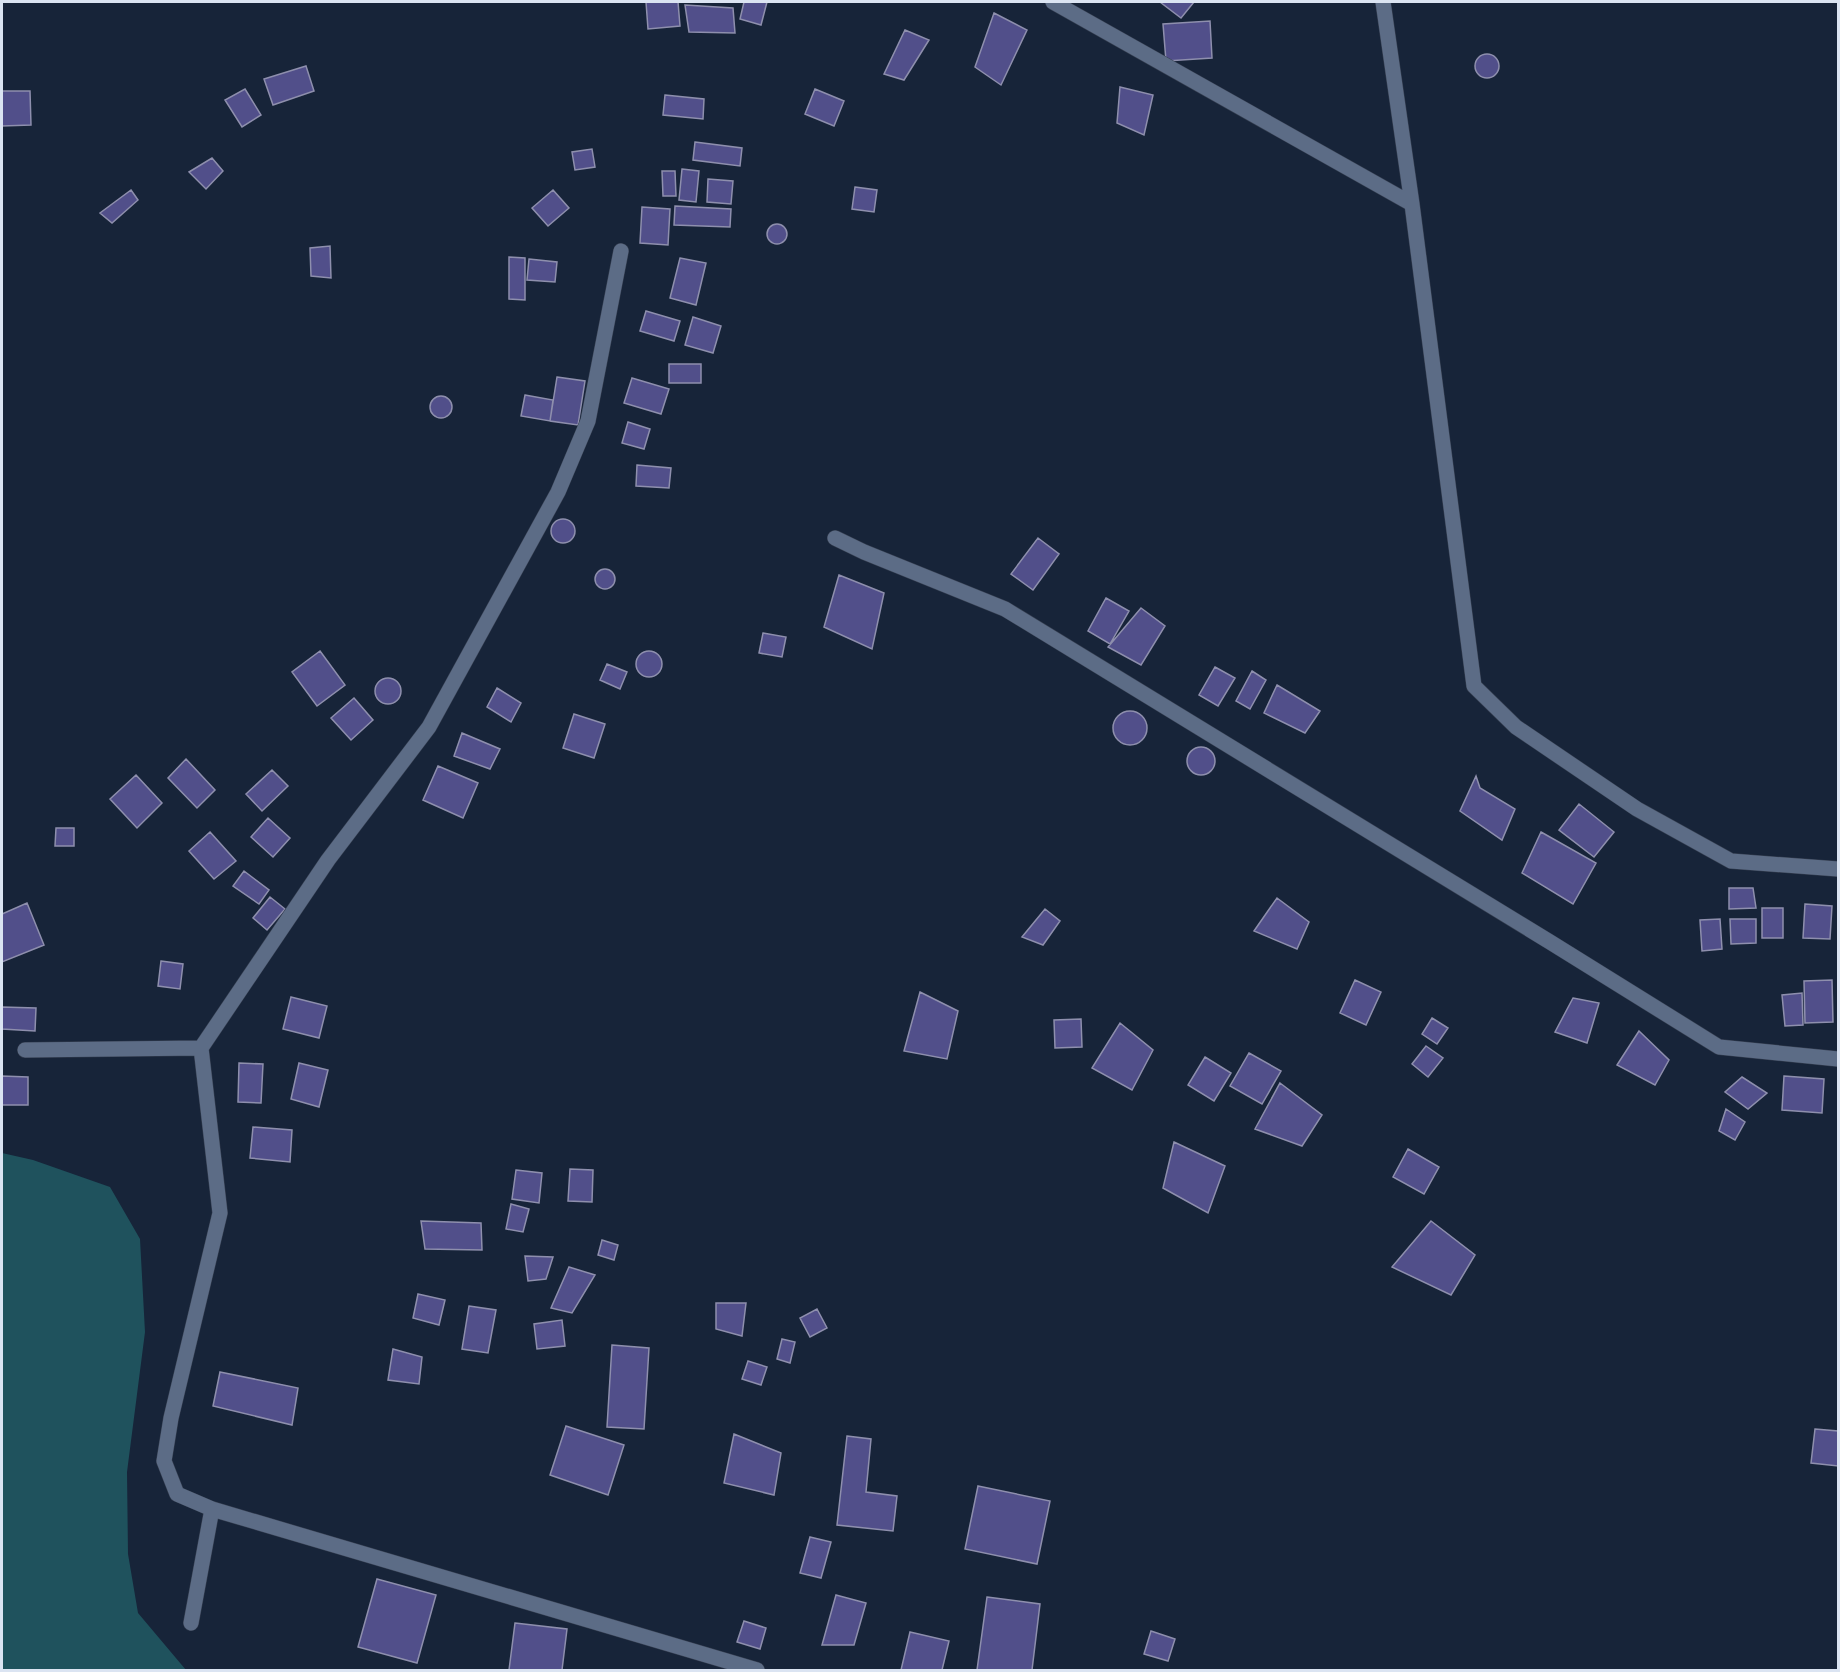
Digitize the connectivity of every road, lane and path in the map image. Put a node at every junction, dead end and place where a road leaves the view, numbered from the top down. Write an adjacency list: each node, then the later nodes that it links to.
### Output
1 (1053, 2): 3 (street)
2 (1383, 2): 3 (street)
3 (1412, 204): 6 (street)
4 (621, 251): 7 (street)
5 (835, 538): 9 (street)
6 (1839, 868)
7 (201, 1048): 8 (street); 10 (street)
8 (25, 1050)
9 (1839, 1059)
10 (212, 1509): 11 (street); 12 (street)
11 (191, 1623)
12 (757, 1671)

